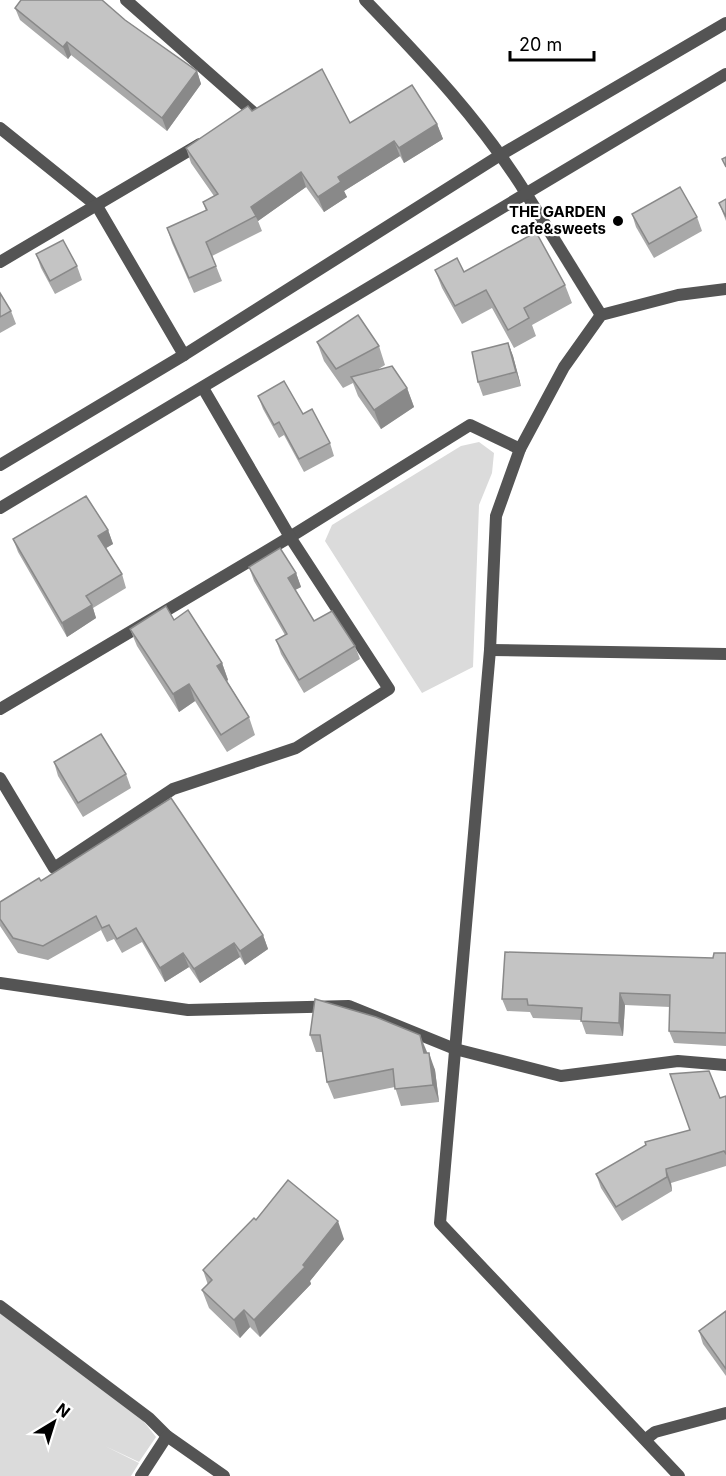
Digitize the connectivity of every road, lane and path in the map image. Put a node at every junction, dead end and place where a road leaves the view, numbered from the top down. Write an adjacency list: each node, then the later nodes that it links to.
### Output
1 (126, 0): 5 (street)
2 (365, 0): 8 (street)
3 (726, 23): 8 (street)
4 (726, 74): 9 (street)
5 (233, 124)
6 (0, 128): 10 (street)
7 (214, 136): 10 (street)
8 (502, 154): 9 (street); 14 (street)
9 (527, 195): 13 (street); 15 (street)
10 (97, 206): 11 (street); 14 (street)
11 (0, 262)
12 (726, 289): 13 (street)
13 (601, 315): 16 (street)
14 (184, 355): 17 (street)
15 (203, 388): 18 (street); 19 (street)
16 (520, 449): 19 (street); 20 (street)
17 (0, 465)
18 (0, 508)
19 (290, 537): 22 (street); 23 (street)
20 (490, 651): 21 (street); 25 (street)
21 (726, 654)
22 (0, 709)
23 (0, 778)
24 (0, 983): 25 (street)
25 (455, 1048): 26 (street); 30 (street)
26 (726, 1065)
27 (0, 1306): 29 (street)
28 (726, 1413): 30 (street)
29 (167, 1436): 31 (street); 32 (street)
30 (646, 1439): 33 (street)
31 (141, 1476)
32 (224, 1476)
33 (679, 1476)

